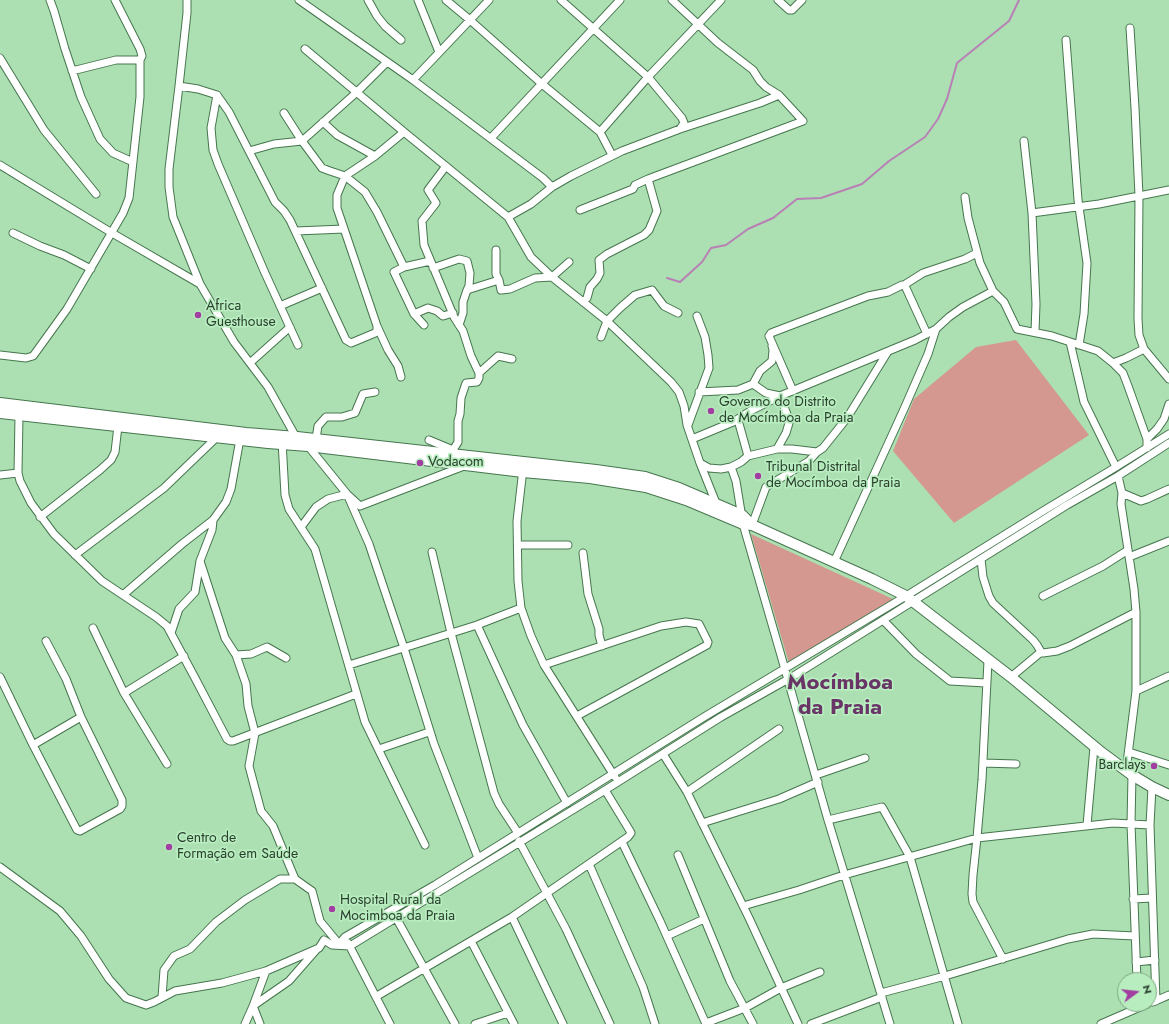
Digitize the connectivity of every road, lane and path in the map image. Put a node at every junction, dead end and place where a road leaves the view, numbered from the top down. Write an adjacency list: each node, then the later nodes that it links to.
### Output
1 (50, 0): 26 (street)
2 (115, 0): 24 (street)
3 (187, 0): 30 (street)
4 (299, 0): 25 (street)
5 (368, 0): 19 (street)
6 (418, 0): 22 (street)
7 (446, 0): 15 (street)
8 (489, 0): 15 (street)
9 (561, 0): 17 (street)
10 (620, 0): 17 (street)
11 (672, 0): 16 (street)
12 (721, 0): 16 (street)
13 (778, 0): 14 (street)
14 (802, 0)
15 (470, 20): 22 (street); 29 (street)
16 (699, 24): 27 (street); 33 (street)
17 (594, 28): 27 (street); 29 (street)
18 (1130, 28): 53 (street)
19 (401, 40)
20 (1066, 40): 55 (street)
21 (305, 49): 31 (street)
22 (439, 52): 28 (street)
23 (0, 58): 52 (street)
24 (140, 60): 26 (street); 45 (street)
25 (386, 62): 28 (street); 31 (street)
26 (72, 71): 45 (street)
27 (648, 77): 36 (street); 38 (street)
28 (413, 80): 39 (street)
29 (542, 84): 38 (street); 39 (street)
30 (179, 86): 32 (street); 72 (street)
31 (357, 92): 35 (street); 37 (street)
32 (217, 95): 42 (street); 78 (street)
33 (779, 95): 36 (street); 49 (street)
34 (284, 113): 40 (street)
35 (323, 122): 40 (street); 44 (street)
36 (680, 129): 43 (street)
37 (404, 132): 44 (street); 47 (street)
38 (600, 132): 43 (street)
39 (490, 138): 50 (street)
40 (302, 141): 42 (street); 48 (street)
41 (1024, 141): 57 (street)
42 (249, 151): 60 (street)
43 (612, 155): 50 (street)
44 (375, 156): 48 (street)
45 (133, 162): 62 (street)
46 (0, 165): 62 (street)
47 (446, 166): 58 (street); 65 (street)
48 (345, 176): 59 (street); 67 (street)
49 (648, 179): 56 (street); 77 (street)
50 (552, 187): 58 (street)
51 (1169, 190): 53 (street)
52 (96, 194)
53 (1139, 196): 55 (street); 96 (street)
54 (965, 197): 64 (street)
55 (1079, 207): 57 (street); 95 (street)
56 (580, 210)
57 (1032, 214): 89 (street)
58 (508, 217): 70 (street)
59 (344, 229): 60 (street); 86 (street)
60 (296, 231): 74 (street)
61 (13, 233): 69 (street)
62 (112, 233): 69 (street); 72 (street)
63 (496, 250): 71 (street)
64 (977, 253): 73 (street); 76 (street)
65 (430, 261): 67 (street); 68 (street)
66 (570, 262): 70 (street)
67 (404, 267): 81 (street)
68 (433, 268): 75 (street); 80 (street)
69 (91, 269): 98 (street)
70 (552, 277): 71 (street); 77 (street)
71 (499, 280): 75 (street)
72 (200, 284): 100 (street)
73 (904, 285): 90 (street); 91 (street)
74 (322, 288): 78 (street); 86 (street)
75 (468, 290): 85 (street)
76 (993, 291): 88 (street); 89 (street)
77 (583, 302): 83 (street)
78 (280, 306): 87 (street)
79 (678, 312): 83 (street)
80 (453, 313): 81 (street); 85 (street)
81 (414, 314): 84 (street)
82 (697, 316): 108 (street)
83 (607, 321): 92 (street); 116 (street)
84 (424, 325)
85 (459, 325): 102 (street)
86 (377, 326): 103 (street)
87 (290, 327): 94 (street); 100 (street)
88 (936, 329): 90 (street); 157 (street)
89 (1035, 332): 93 (street)
90 (927, 334): 97 (street)
91 (769, 336): 105 (street); 106 (street)
92 (601, 337)
93 (1070, 342): 95 (street); 135 (street)
94 (298, 345)
95 (1079, 345): 101 (street)
96 (1144, 349): 101 (street); 104 (street)
97 (887, 353): 106 (street); 129 (street)
98 (0, 355)
99 (512, 358): 102 (street)
100 (251, 362): 125 (street)
101 (1113, 363): 121 (street)
102 (479, 373): 124 (street)
103 (400, 377)
104 (1169, 378)
105 (753, 384): 108 (street); 109 (street)
106 (793, 391): 109 (street)
107 (375, 392): 119 (street)
108 (699, 392): 116 (street)
109 (780, 396): 114 (street); 128 (street)
110 (0, 404): 115 (street)
111 (1169, 404): 121 (street)
112 (0, 413): 113 (street)
113 (19, 415): 115 (street); 136 (street)
114 (738, 420): 120 (street); 130 (street)
115 (125, 424): 118 (street); 123 (street); 143 (street)
116 (687, 425): 120 (street)
117 (1169, 434): 127 (street)
118 (217, 437): 122 (street); 153 (street)
119 (316, 439): 125 (street); 133 (street)
120 (692, 439): 131 (street)
121 (1147, 439): 127 (street)
122 (240, 440): 123 (street); 144 (street)
123 (282, 440): 125 (street); 146 (street)
124 (429, 440)
125 (301, 443): 132 (street); 141 (street)
126 (1169, 443): 138 (street)
127 (1147, 448): 135 (street)
128 (777, 449): 129 (street); 130 (street)
129 (817, 452): 145 (street)
130 (748, 456): 134 (street)
131 (700, 463): 134 (street); 142 (street)
132 (466, 465): 133 (street); 141 (street)
133 (523, 467): 142 (street); 145 (street); 149 (street)
134 (730, 467): 145 (street)
135 (1116, 467): 154 (street)
136 (18, 473): 137 (street); 143 (street)
137 (0, 475)
138 (1118, 476): 140 (street); 156 (street)
139 (1169, 489): 140 (street)
140 (1122, 493): 151 (street)
141 (347, 494): 146 (street); 170 (street)
142 (716, 503): 145 (street)
143 (40, 516): 153 (street)
144 (213, 520): 155 (street); 158 (street)
145 (746, 521): 157 (street); 178 (street)
146 (301, 527): 176 (street)
147 (1169, 540): 151 (street)
148 (568, 545): 149 (street)
149 (518, 546): 161 (street)
150 (432, 552): 167 (street)
151 (1128, 553): 159 (street); 162 (street)
152 (583, 554): 169 (street)
153 (74, 556): 158 (street)
154 (970, 556): 156 (street); 160 (street)
155 (200, 561): 166 (street); 172 (street)
156 (978, 561): 160 (street); 171 (street)
157 (834, 562): 160 (street)
158 (123, 595): 166 (street)
159 (1044, 596)
160 (910, 599): 163 (street); 175 (street); 178 (street)
161 (521, 608): 164 (street); 177 (street)
162 (1136, 612): 171 (street); 184 (street)
163 (883, 620): 182 (street); 183 (street)
164 (477, 626): 167 (street); 212 (street)
165 (93, 628): 185 (street)
166 (171, 633): 173 (street)
167 (451, 633): 170 (street); 218 (street)
168 (46, 641): 188 (street)
169 (602, 646): 177 (street); 187 (street)
170 (404, 648): 176 (street); 192 (street)
171 (1041, 652): 181 (street)
172 (236, 655): 174 (street); 193 (street)
173 (184, 656): 185 (street); 193 (street)
174 (286, 658)
175 (988, 661): 181 (street); 183 (street)
176 (349, 665): 186 (street)
177 (544, 665): 187 (street)
178 (784, 669): 182 (street); 189 (street)
179 (1169, 676): 184 (street)
180 (0, 677): 194 (street)
181 (1011, 677): 195 (street)
182 (788, 679): 190 (street); 206 (street)
183 (986, 683): 200 (street)
184 (1136, 691): 197 (street)
185 (124, 693): 201 (street)
186 (356, 694): 193 (street); 196 (street)
187 (577, 716): 205 (street)
188 (81, 717): 194 (street); 194 (street)
189 (704, 717): 190 (street); 205 (street)
190 (709, 725): 198 (street)
191 (779, 729): 210 (street)
192 (430, 732): 196 (street); 224 (street)
193 (255, 733): 229 (street)
194 (33, 745)
195 (1094, 747): 204 (street); 216 (street)
196 (379, 749): 222 (street)
197 (1129, 752): 203 (street); 204 (street)
198 (663, 754): 207 (street); 210 (street)
199 (865, 758): 206 (street)
200 (983, 763): 202 (street); 219 (street)
201 (167, 764)
202 (1016, 764)
203 (1169, 765)
204 (1129, 773): 208 (street); 215 (street)
205 (613, 774): 207 (street); 212 (street)
206 (817, 778): 213 (street); 214 (street)
207 (618, 782): 209 (street)
208 (1152, 787): 211 (street); 217 (street)
209 (605, 790): 220 (street); 221 (street)
210 (687, 792): 214 (street)
211 (1169, 794)
212 (567, 804): 218 (street)
213 (828, 820): 225 (street); 228 (street)
214 (702, 823): 233 (street)
215 (1131, 824): 216 (street); 217 (street); 232 (street)
216 (1087, 825): 219 (street)
217 (1150, 825): 231 (street)
218 (518, 833): 224 (street)
219 (977, 838): 225 (street); 245 (street)
220 (519, 841): 230 (street); 236 (street)
221 (622, 842): 226 (street); 238 (street)
222 (425, 845)
223 (678, 855): 237 (street)
224 (478, 858): 234 (street)
225 (910, 858): 228 (street); 253 (street)
226 (589, 864): 230 (street); 273 (street)
227 (0, 867): 258 (street)
228 (844, 875): 233 (street); 255 (street)
229 (295, 879): 242 (street); 258 (street)
230 (546, 894): 235 (street); 272 (street)
231 (1152, 898): 232 (street); 246 (street)
232 (1133, 899): 239 (street)
233 (743, 906): 254 (street)
234 (392, 910): 236 (street); 240 (street)
235 (512, 917): 241 (street); 271 (street)
236 (396, 918): 243 (street); 248 (street)
237 (704, 919): 238 (street); 261 (street)
238 (667, 936): 264 (street)
239 (1135, 936): 245 (street); 247 (street)
240 (345, 937): 242 (street); 243 (street)
241 (471, 941): 248 (street); 263 (street)
242 (339, 944): 243 (street); 244 (street)
243 (350, 946): 257 (street)
244 (319, 948): 249 (street); 260 (street)
245 (1003, 958): 253 (street)
246 (1155, 960): 247 (street); 252 (street)
247 (1136, 962): 251 (street)
248 (423, 969): 257 (street); 268 (street)
249 (266, 971): 258 (street); 260 (street)
250 (820, 972): 254 (street)
251 (1137, 972)
252 (1154, 972)
253 (945, 976): 255 (street); 278 (street)
254 (781, 988): 261 (street); 275 (street)
255 (881, 995): 276 (street); 277 (street)
256 (1169, 995): 259 (street)
257 (377, 996): 267 (street)
258 (162, 997)
259 (1157, 1000)
260 (253, 1006): 265 (street); 266 (street)
261 (745, 1008): 264 (street); 274 (street)
262 (1126, 1012): 279 (street)
263 (508, 1014): 269 (street); 270 (street)
264 (706, 1023)
265 (245, 1024)
266 (260, 1024)
267 (390, 1024)
268 (455, 1024)
269 (475, 1024)
270 (514, 1024)
271 (563, 1024)
272 (610, 1024)
273 (655, 1024)
274 (753, 1024)
275 (798, 1024)
276 (811, 1024)
277 (890, 1024)
278 (958, 1024)
279 (1102, 1024)

